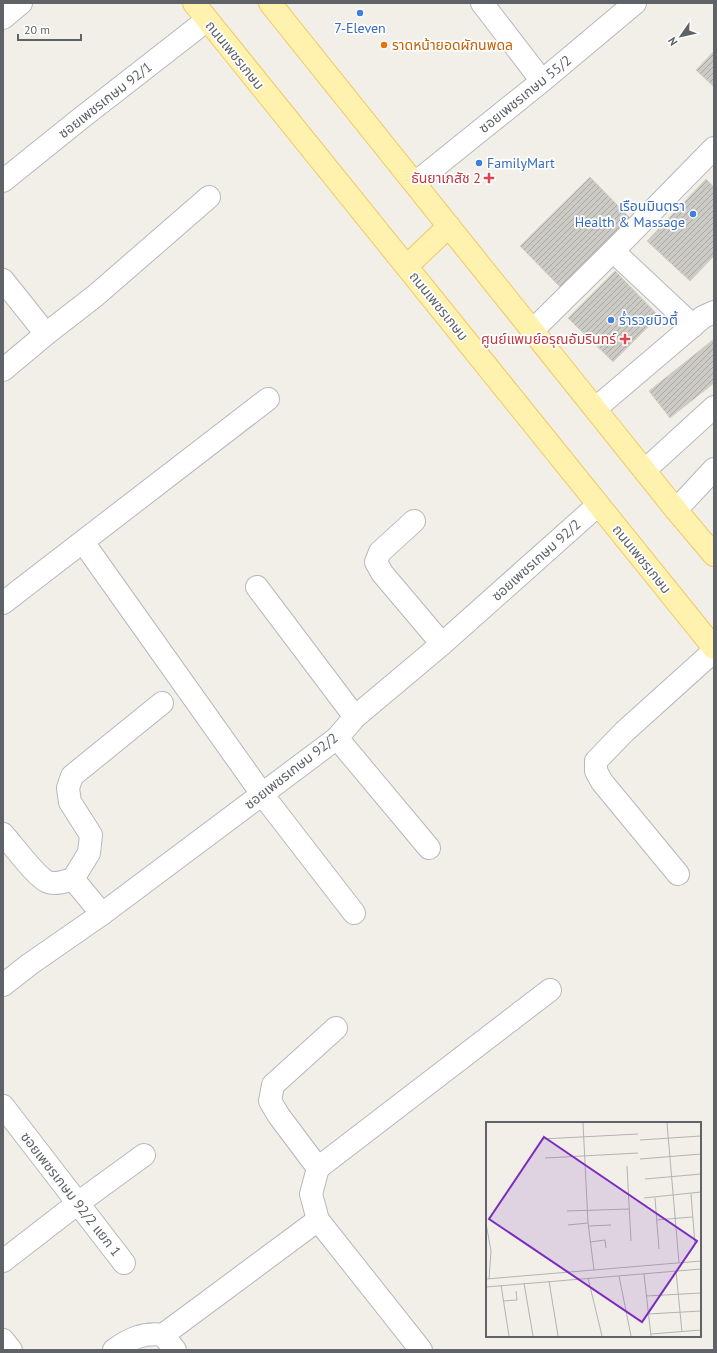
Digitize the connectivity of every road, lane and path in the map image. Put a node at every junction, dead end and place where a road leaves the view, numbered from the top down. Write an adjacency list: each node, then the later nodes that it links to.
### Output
1 (21, 3): 6 (street)
2 (194, 3): 7 (main road, ถนนเพชรเกษม)
3 (270, 3): 11 (main road)
4 (482, 3): 8 (street)
5 (635, 3): 8 (street, ซอยเพชรเกษม 55/2)
6 (3, 18)
7 (207, 20): 10 (street, ซอยเพชรเกษม 92/1); 15 (main road, ถนนเพชรเกษม)
8 (542, 81): 11 (street, ซอยเพชรเกษม 55/2)
9 (714, 148): 14 (street)
10 (3, 181)
11 (415, 184): 13 (main road)
12 (209, 197): 20 (street)
13 (449, 226): 15 (main road); 19 (main road)
14 (614, 251): 18 (street); 19 (street)
15 (407, 266): 27 (main road, ถนนเพชรเกษม)
16 (3, 280): 20 (street)
17 (714, 312): 18 (street)
18 (693, 326): 24 (street)
19 (533, 330): 24 (main road)
20 (46, 334): 21 (street)
21 (3, 370)
22 (268, 399): 30 (street)
23 (714, 407): 26 (street)
24 (596, 408): 26 (main road)
25 (714, 469): 28 (street)
26 (645, 470): 28 (main road)
27 (598, 505): 34 (street, ซอยเพชรเกษม 92/2); 35 (main road, ถนนเพชรเกษม)
28 (676, 510): 31 (main road)
29 (414, 521): 34 (street)
30 (83, 542): 33 (street); 39 (street)
31 (714, 554)
32 (257, 587): 37 (street)
33 (3, 603)
34 (442, 644): 37 (street, ซอยเพชรเกษม 92/2)
35 (714, 649): 42 (street)
36 (162, 703): 43 (street)
37 (355, 717): 38 (street, ซอยเพชรเกษม 92/2)
38 (337, 738): 39 (street, ซอยเพชรเกษม 92/2); 41 (street)
39 (262, 794): 44 (street); 45 (street, ซอยเพชรเกษม 92/2)
40 (3, 834): 43 (street)
41 (429, 848)
42 (678, 874)
43 (73, 879): 45 (street)
44 (354, 913)
45 (102, 914): 46 (street, ซอยเพชรเกษม 92/2)
46 (3, 985)
47 (550, 990): 51 (street)
48 (336, 1028): 51 (street)
49 (3, 1106): 52 (street, ซอยเพชรเกษม 92/2 แยก 1)
50 (144, 1155): 52 (street)
51 (318, 1168): 53 (street)
52 (78, 1203): 54 (street); 55 (street, ซอยเพชรเกษม 92/2 แยก 1)
53 (318, 1220): 57 (street); 60 (street)
54 (3, 1261)
55 (124, 1263)
56 (3, 1340): 58 (street)
57 (169, 1342): 59 (street)
58 (11, 1350)
59 (114, 1350)
60 (421, 1350)

